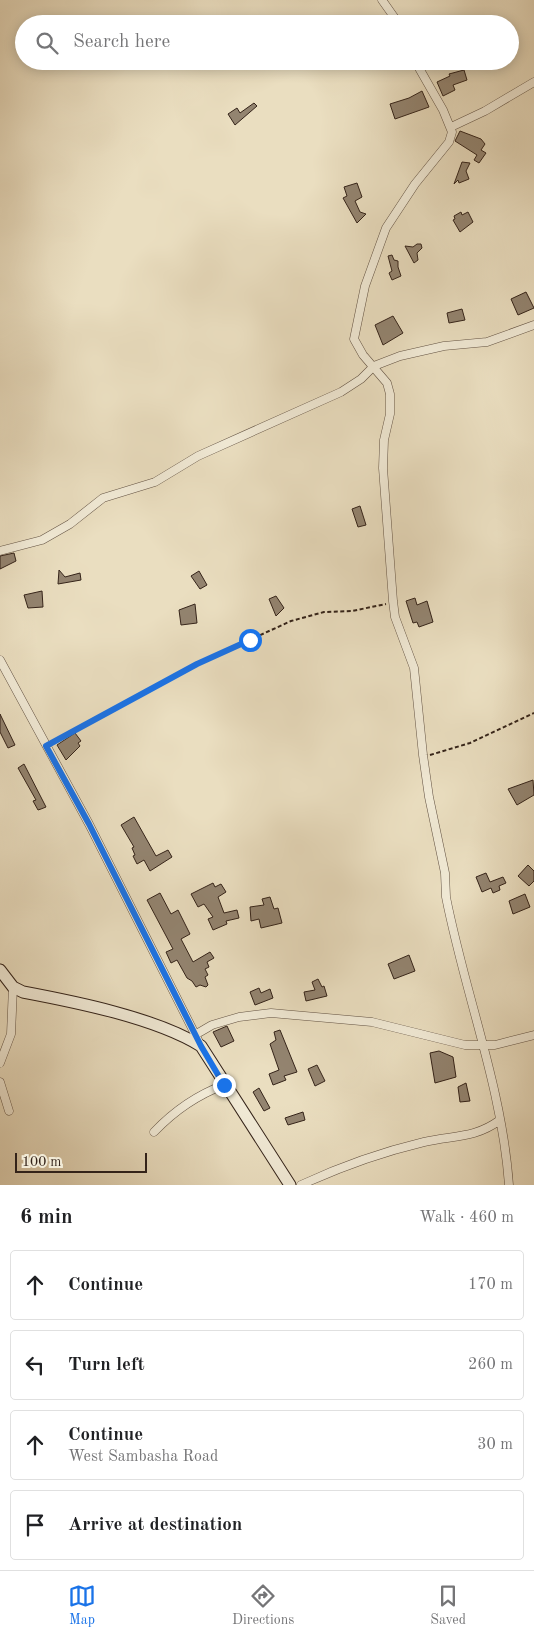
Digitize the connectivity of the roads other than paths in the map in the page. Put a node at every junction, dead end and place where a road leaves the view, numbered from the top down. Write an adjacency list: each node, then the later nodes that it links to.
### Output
1 (382, 0): 2 (street)
2 (393, 15)
3 (421, 70): 5 (street)
4 (534, 82): 5 (street)
5 (451, 127): 7 (street)
6 (534, 325): 7 (street)
7 (374, 366): 8 (street); 15 (street)
8 (0, 551)
9 (0, 660): 14 (street)
10 (0, 970): 11 (street)
11 (13, 987): 14 (street); 16 (street)
12 (200, 1032): 15 (street)
13 (534, 1035): 15 (street)
14 (201, 1046): 18 (street)
15 (484, 1046): 20 (street)
16 (0, 1063)
17 (0, 1082): 19 (street)
18 (224, 1085): 21 (street); 22 (street)
19 (9, 1111)
20 (500, 1120): 23 (street); 24 (street)
21 (154, 1132)
22 (290, 1185)
23 (301, 1185)
24 (509, 1185)

